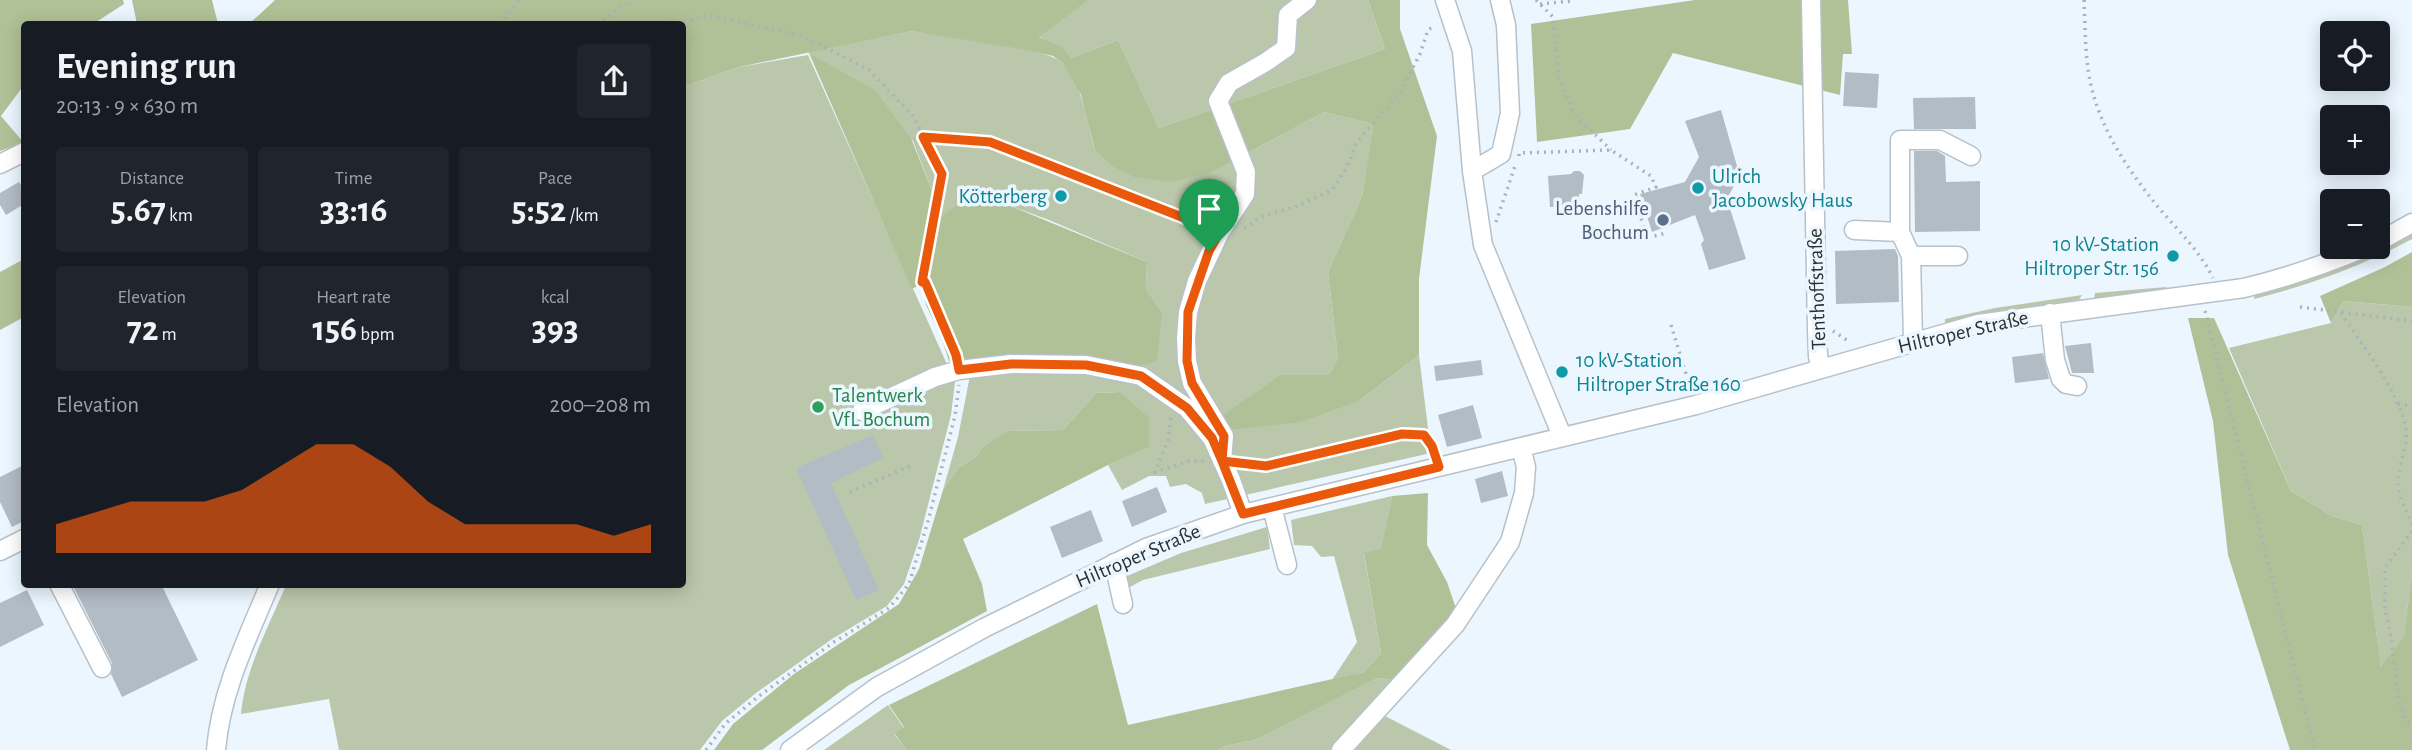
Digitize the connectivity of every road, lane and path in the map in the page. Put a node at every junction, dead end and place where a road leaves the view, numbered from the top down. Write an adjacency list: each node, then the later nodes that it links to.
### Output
1 (519, 0): 10 (path)
2 (632, 0): 11 (path)
3 (1307, 0): 22 (street)
4 (1500, 0): 18 (street)
5 (1811, 0): 38 (street, Tenthoffstraße)
6 (2084, 0): 30 (path)
7 (1572, 1): 8 (path)
8 (1538, 2): 14 (path)
9 (1448, 7): 18 (street); 21 (path)
10 (502, 21)
11 (601, 21)
12 (686, 21): 13 (path)
13 (923, 137): 22 (path); 39 (path)
14 (1611, 150): 24 (path); 26 (path)
15 (21, 154): 17 (street)
16 (1971, 156): 23 (street)
17 (0, 164)
18 (1472, 171): 26 (street)
19 (2412, 223): 25 (street)
20 (1854, 230): 23 (street)
21 (1240, 231)
22 (1220, 232): 48 (street)
23 (1899, 232): 27 (street)
24 (1666, 233)
25 (2390, 235)
26 (1483, 245): 46 (street)
27 (1911, 256): 28 (street); 37 (street)
28 (1958, 256)
29 (2339, 259): 30 (street, Hiltroper Straße)
30 (2220, 292): 31 (street, Hiltroper Straße)
31 (2199, 295): 33 (street, Hiltroper Straße); 69 (path)
32 (2300, 307): 34 (path)
33 (2050, 313): 37 (street, Hiltroper Straße); 40 (street)
34 (2341, 313): 35 (path); 42 (path)
35 (2412, 321)
36 (1671, 325): 43 (path)
37 (1913, 341): 38 (street, Hiltroper Straße)
38 (1821, 368): 43 (street, Hiltroper Straße)
39 (959, 370): 41 (street); 45 (street); 66 (path)
40 (2077, 386)
41 (1174, 399): 48 (street); 48 (path)
42 (2398, 404): 44 (path); 54 (path)
43 (1696, 405): 46 (street, Hiltroper Straße)
44 (2412, 408)
45 (862, 411)
46 (1562, 436): 47 (street, Hiltroper Straße)
47 (1521, 447): 50 (street, Hiltroper Straße); 68 (street)
48 (1222, 461): 50 (path); 53 (street)
49 (910, 466): 51 (path)
50 (1439, 467): 52 (street, Hiltroper Straße)
51 (850, 492)
52 (1272, 507): 53 (street, Hiltroper Straße); 59 (street)
53 (1243, 514): 58 (street, Hiltroper Straße)
54 (2412, 524)
55 (2412, 531): 64 (path)
56 (21, 540): 57 (street)
57 (0, 551)
58 (1115, 563): 62 (street); 67 (street, Hiltroper Straße)
59 (1287, 565)
60 (61, 588): 63 (street)
61 (268, 588): 65 (street)
62 (1123, 604)
63 (102, 668)
64 (2412, 724)
65 (216, 750)
66 (706, 750)
67 (790, 750)
68 (1341, 750)
69 (2315, 750)

